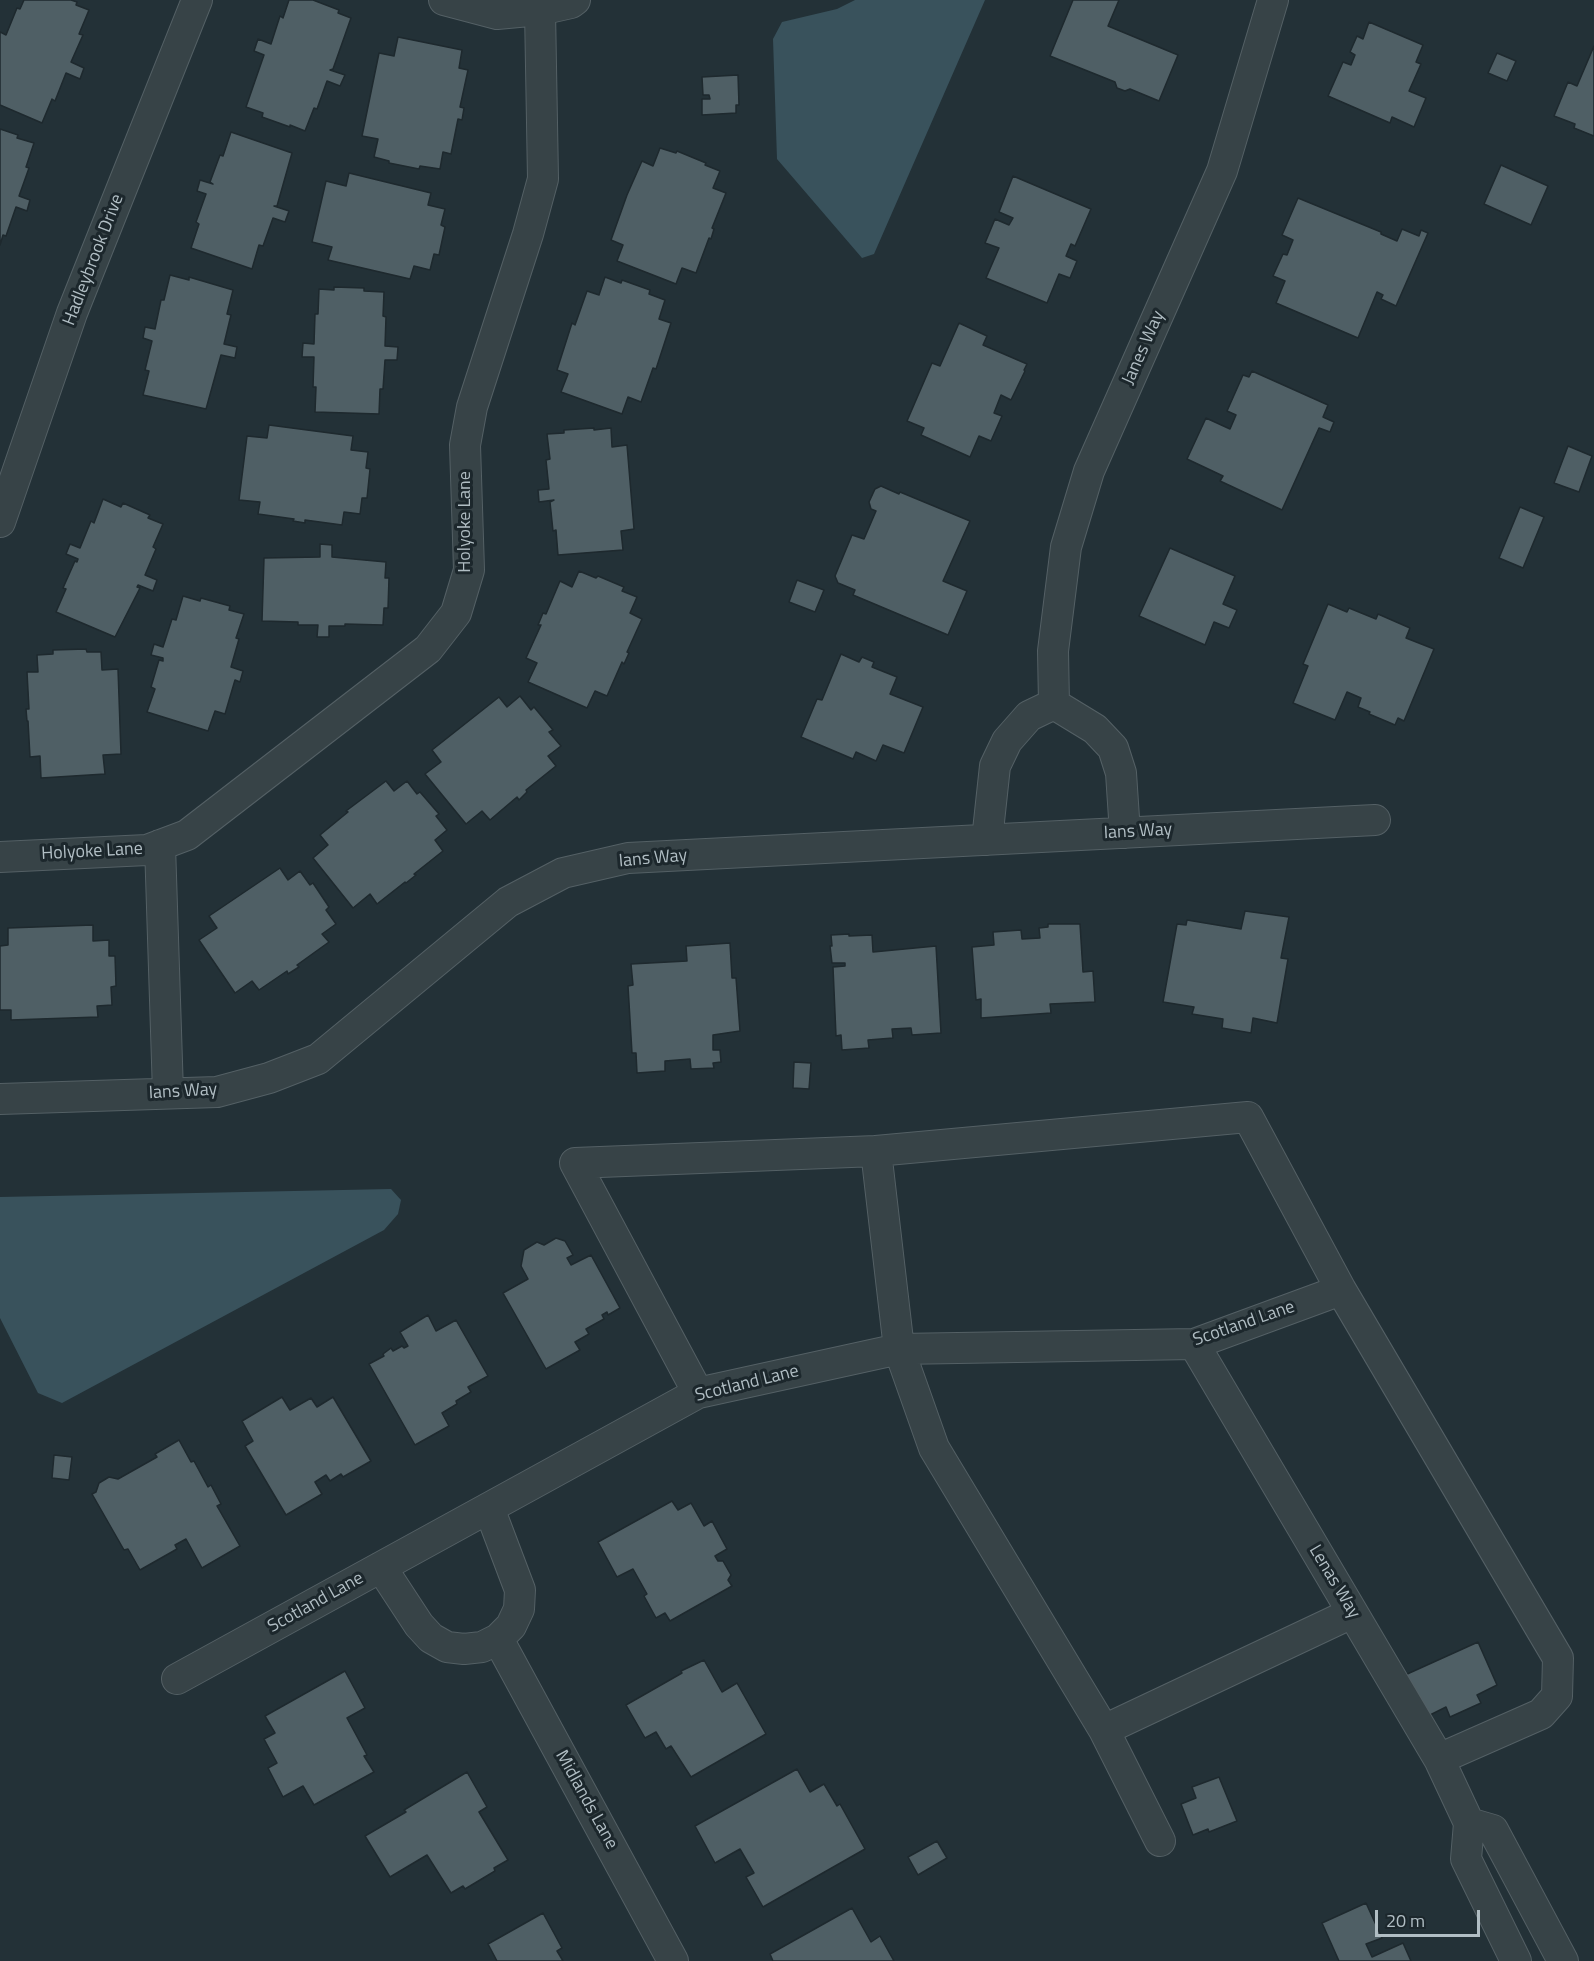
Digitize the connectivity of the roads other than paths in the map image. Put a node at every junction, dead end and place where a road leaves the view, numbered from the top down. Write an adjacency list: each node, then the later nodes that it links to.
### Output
1 (197, 0): 6 (street, Hadleybrook Drive)
2 (444, 0): 5 (street)
3 (574, 0): 5 (street)
4 (1273, 0): 7 (street, Janes Way)
5 (540, 10): 11 (street, Holyoke Lane)
6 (0, 522)
7 (1054, 704): 9 (street); 10 (street)
8 (1375, 820): 9 (street, Ians Way)
9 (1125, 833): 10 (street, Ians Way)
10 (987, 840): 13 (street, Ians Way)
11 (160, 845): 12 (street, Holyoke Lane); 13 (street)
12 (0, 857)
13 (168, 1094): 14 (street, Ians Way)
14 (0, 1099)
15 (876, 1151): 16 (street); 18 (street); 19 (street)
16 (1341, 1290): 17 (street, Scotland Lane); 26 (street)
17 (1194, 1344): 18 (street, Scotland Lane); 22 (street, Lenas Way)
18 (899, 1349): 19 (street, Scotland Lane); 25 (street)
19 (698, 1393): 20 (street, Scotland Lane)
20 (489, 1508): 21 (street, Scotland Lane); 23 (street)
21 (381, 1568): 23 (street); 24 (street, Scotland Lane)
22 (1352, 1613): 25 (street); 26 (street, Lenas Way)
23 (498, 1639): 29 (street, Midlands Lane)
24 (177, 1679)
25 (1104, 1730): 28 (street)
26 (1439, 1759): 27 (street, Lenas Way)
27 (1469, 1823): 30 (street, Lenas Way); 31 (street)
28 (1160, 1841)
29 (673, 1961)
30 (1516, 1961)
31 (1563, 1961)

